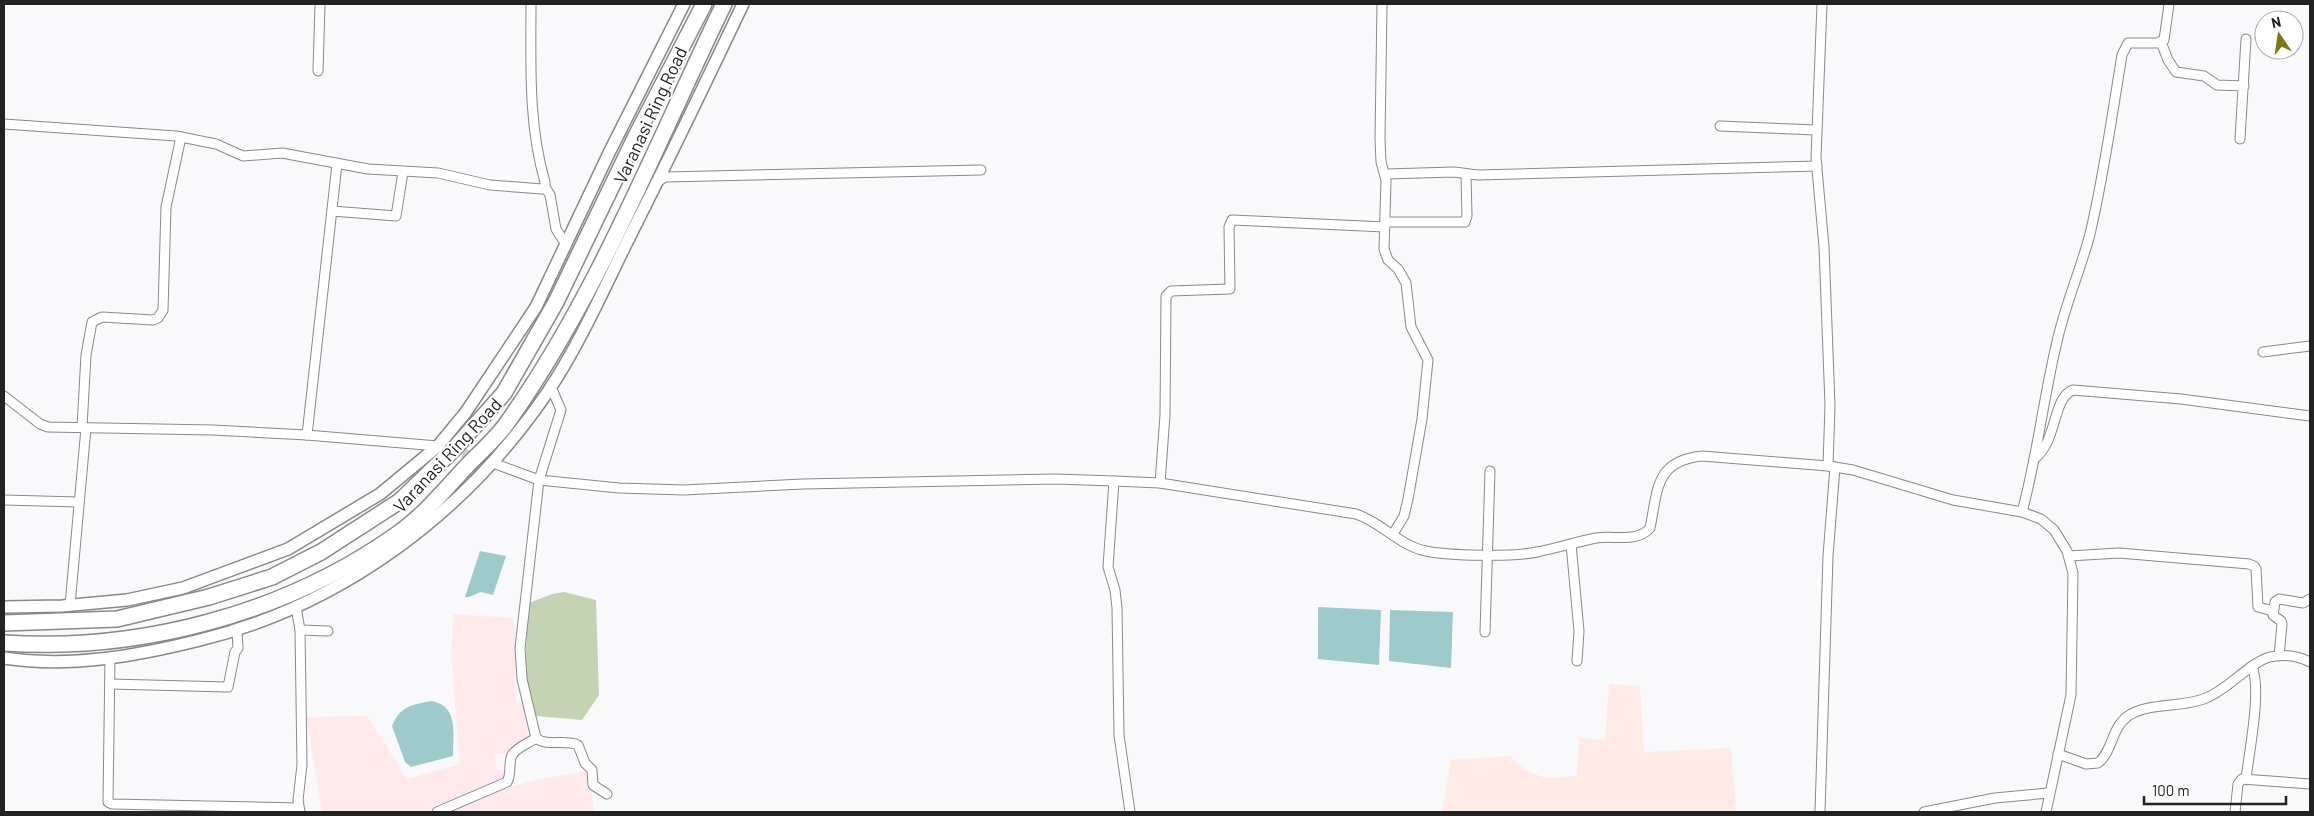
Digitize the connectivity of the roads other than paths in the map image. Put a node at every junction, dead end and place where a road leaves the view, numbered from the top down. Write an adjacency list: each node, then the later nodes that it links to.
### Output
1 (320, 4): 12 (street)
2 (531, 4): 26 (street)
3 (684, 4): 29 (street)
4 (704, 4): 59 (highway)
5 (724, 4): 64 (highway, Varanasi Ring Road)
6 (743, 4): 25 (street)
7 (1382, 4): 23 (street)
8 (1822, 4): 16 (street)
9 (2169, 4): 11 (street)
10 (2246, 39): 13 (street)
11 (2161, 42): 13 (street); 33 (street)
12 (318, 71)
13 (2244, 86): 18 (street)
14 (4, 124): 17 (street)
15 (1720, 126): 16 (street)
16 (1816, 130): 20 (street)
17 (181, 137): 19 (street); 37 (street)
18 (2240, 139)
19 (337, 164): 22 (street); 27 (street)
20 (1817, 166): 24 (street); 42 (street)
21 (981, 170): 25 (street)
22 (403, 172): 26 (street); 27 (street)
23 (1386, 174): 24 (street); 28 (street)
24 (1466, 174): 28 (street)
25 (657, 182): 32 (street)
26 (545, 187): 29 (street)
27 (332, 211): 38 (street)
28 (1385, 225): 46 (street); 50 (street)
29 (565, 243): 39 (street)
30 (2310, 346): 31 (street)
31 (2263, 352)
32 (550, 387): 41 (street); 44 (street)
33 (2048, 389): 35 (street); 40 (street)
34 (4, 396): 37 (street)
35 (2064, 396): 36 (street); 40 (street)
36 (2310, 416)
37 (84, 428): 38 (street); 48 (street)
38 (307, 435): 39 (street)
39 (438, 446): 55 (street)
40 (2034, 460): 49 (street)
41 (492, 463): 44 (street); 57 (street)
42 (1832, 466): 49 (street); 51 (street); 81 (street)
43 (1490, 471): 52 (street)
44 (540, 480): 45 (street); 72 (street)
45 (1114, 481): 46 (street); 80 (street)
46 (1160, 484): 50 (street)
47 (4, 500): 48 (street)
48 (80, 502): 55 (street)
49 (2022, 512): 53 (street)
50 (1393, 534): 52 (street)
51 (1571, 544): 52 (street); 68 (street)
52 (1487, 554): 63 (street)
53 (2069, 556): 58 (street); 73 (street)
54 (2310, 599): 58 (street)
55 (70, 605): 56 (street)
56 (4, 607)
57 (296, 607): 60 (street); 61 (street)
58 (2273, 611): 65 (street)
59 (4, 623)
60 (300, 630): 62 (street); 78 (street)
61 (237, 631): 67 (street); 71 (street)
62 (328, 631)
63 (1485, 632)
64 (4, 643)
65 (2279, 656): 69 (street); 70 (street)
66 (4, 658): 67 (street)
67 (110, 658): 71 (street)
68 (1577, 661)
69 (2310, 662)
70 (2252, 667): 73 (street); 74 (street)
71 (110, 684): 78 (street)
72 (536, 738): 76 (street); 79 (street)
73 (2058, 754): 77 (street)
74 (2246, 779): 75 (street); 84 (street)
75 (2310, 784)
76 (607, 794)
77 (2049, 794): 82 (street); 83 (street)
78 (299, 810)
79 (437, 812)
80 (1130, 812)
81 (1820, 812)
82 (1924, 812)
83 (2046, 812)
84 (2235, 812)

